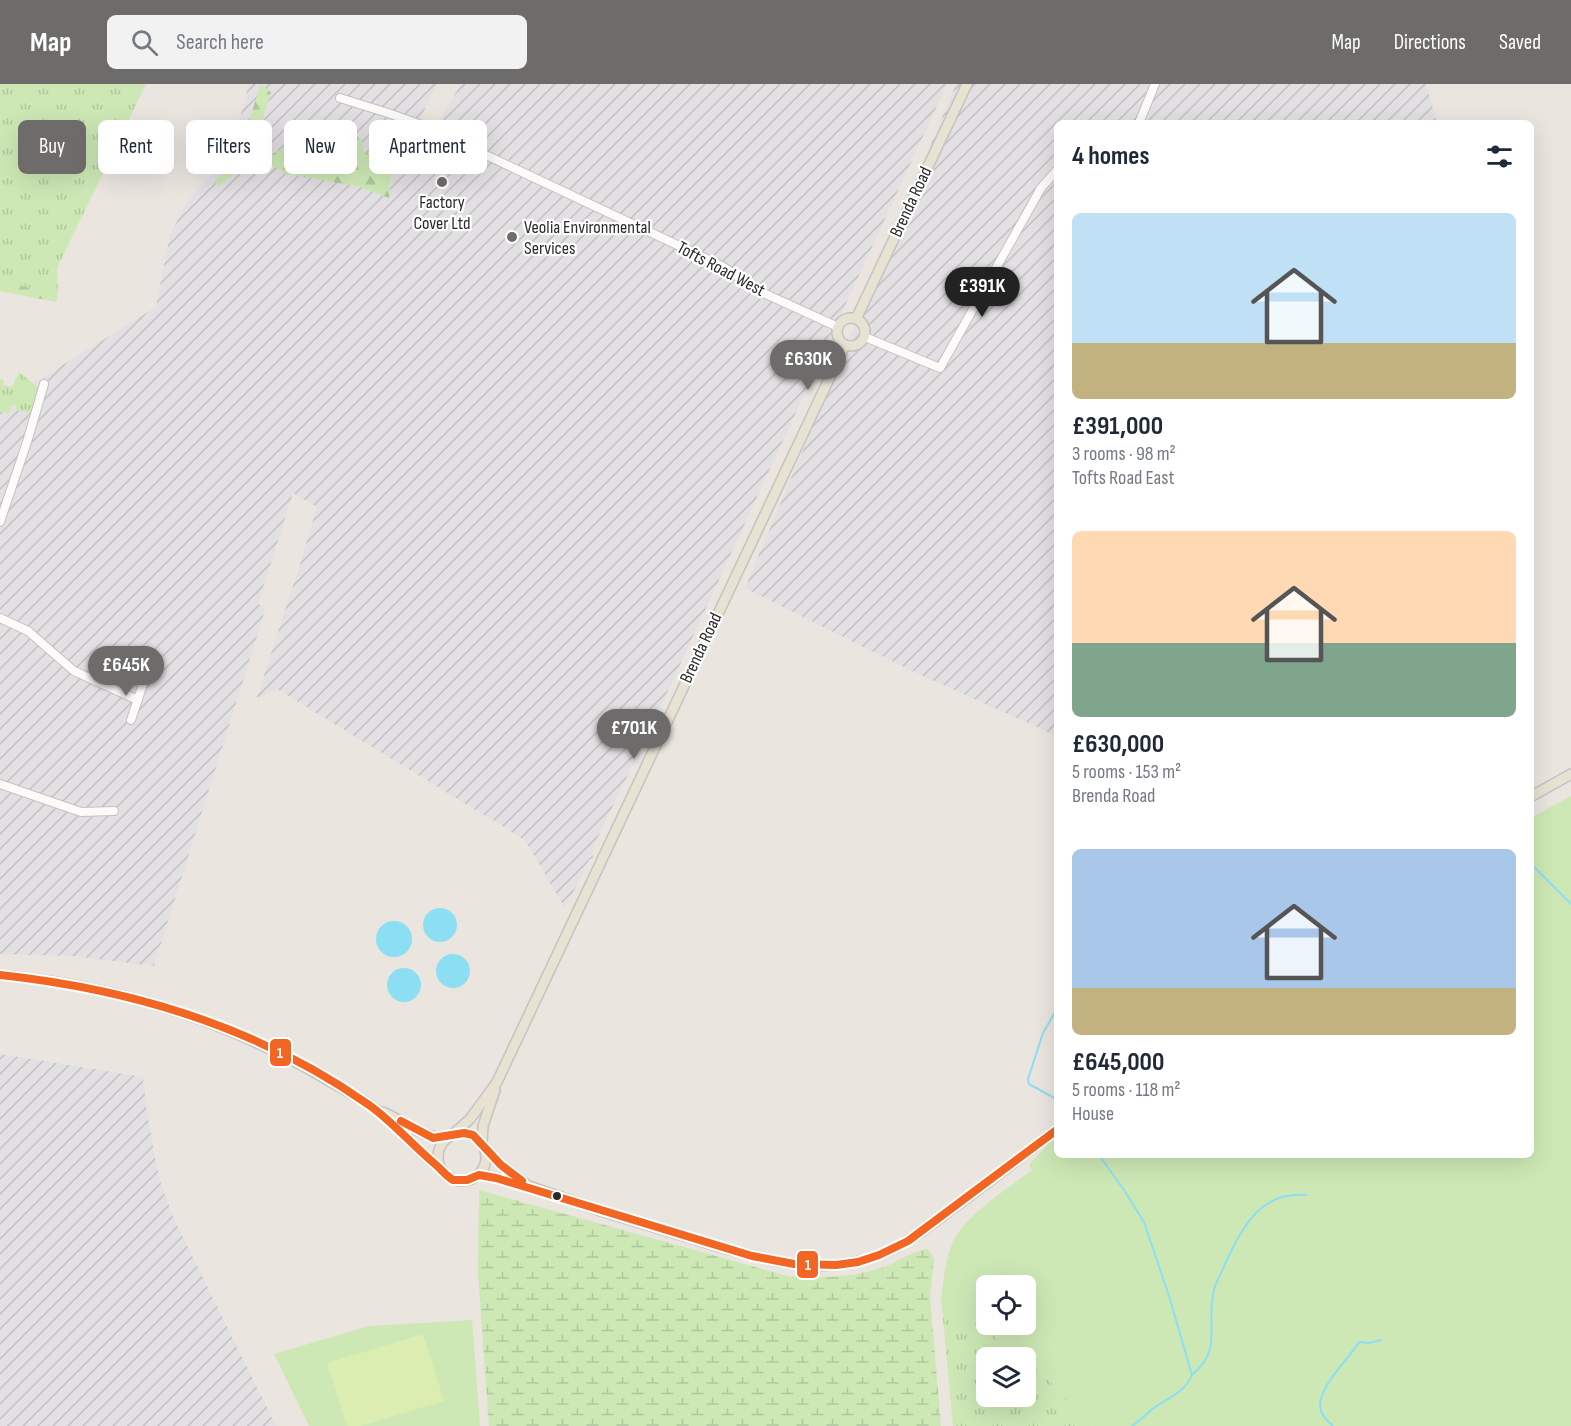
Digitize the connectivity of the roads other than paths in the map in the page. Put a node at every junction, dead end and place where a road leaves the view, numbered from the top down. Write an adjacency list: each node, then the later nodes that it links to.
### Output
1 (967, 84): 6 (main road, Brenda Road)
2 (1155, 84): 4 (street)
3 (340, 98): 7 (street, Tofts Road West)
4 (1140, 120)
5 (1054, 173): 8 (street)
6 (856, 319): 7 (main road); 8 (main road)
7 (838, 327): 9 (main road)
8 (865, 337): 9 (main road)
9 (845, 345): 21 (main road, Brenda Road)
10 (44, 384): 11 (street)
11 (0, 522)
12 (0, 618): 14 (street)
13 (144, 681): 14 (street)
14 (138, 700): 15 (street)
15 (131, 720)
16 (1571, 774): 18 (main road)
17 (0, 784): 19 (street)
18 (1534, 795)
19 (114, 811)
20 (0, 975): 22 (main road)
21 (497, 1082): 24 (main road, Brenda Road); 25 (main road, Brenda Road)
22 (374, 1108): 24 (main road); 26 (main road)
23 (1054, 1132): 28 (main road)
24 (450, 1136): 25 (main road); 26 (main road)
25 (483, 1145): 27 (main road); 28 (main road)
26 (441, 1169): 27 (main road)
27 (479, 1175): 28 (main road)
28 (528, 1185)

